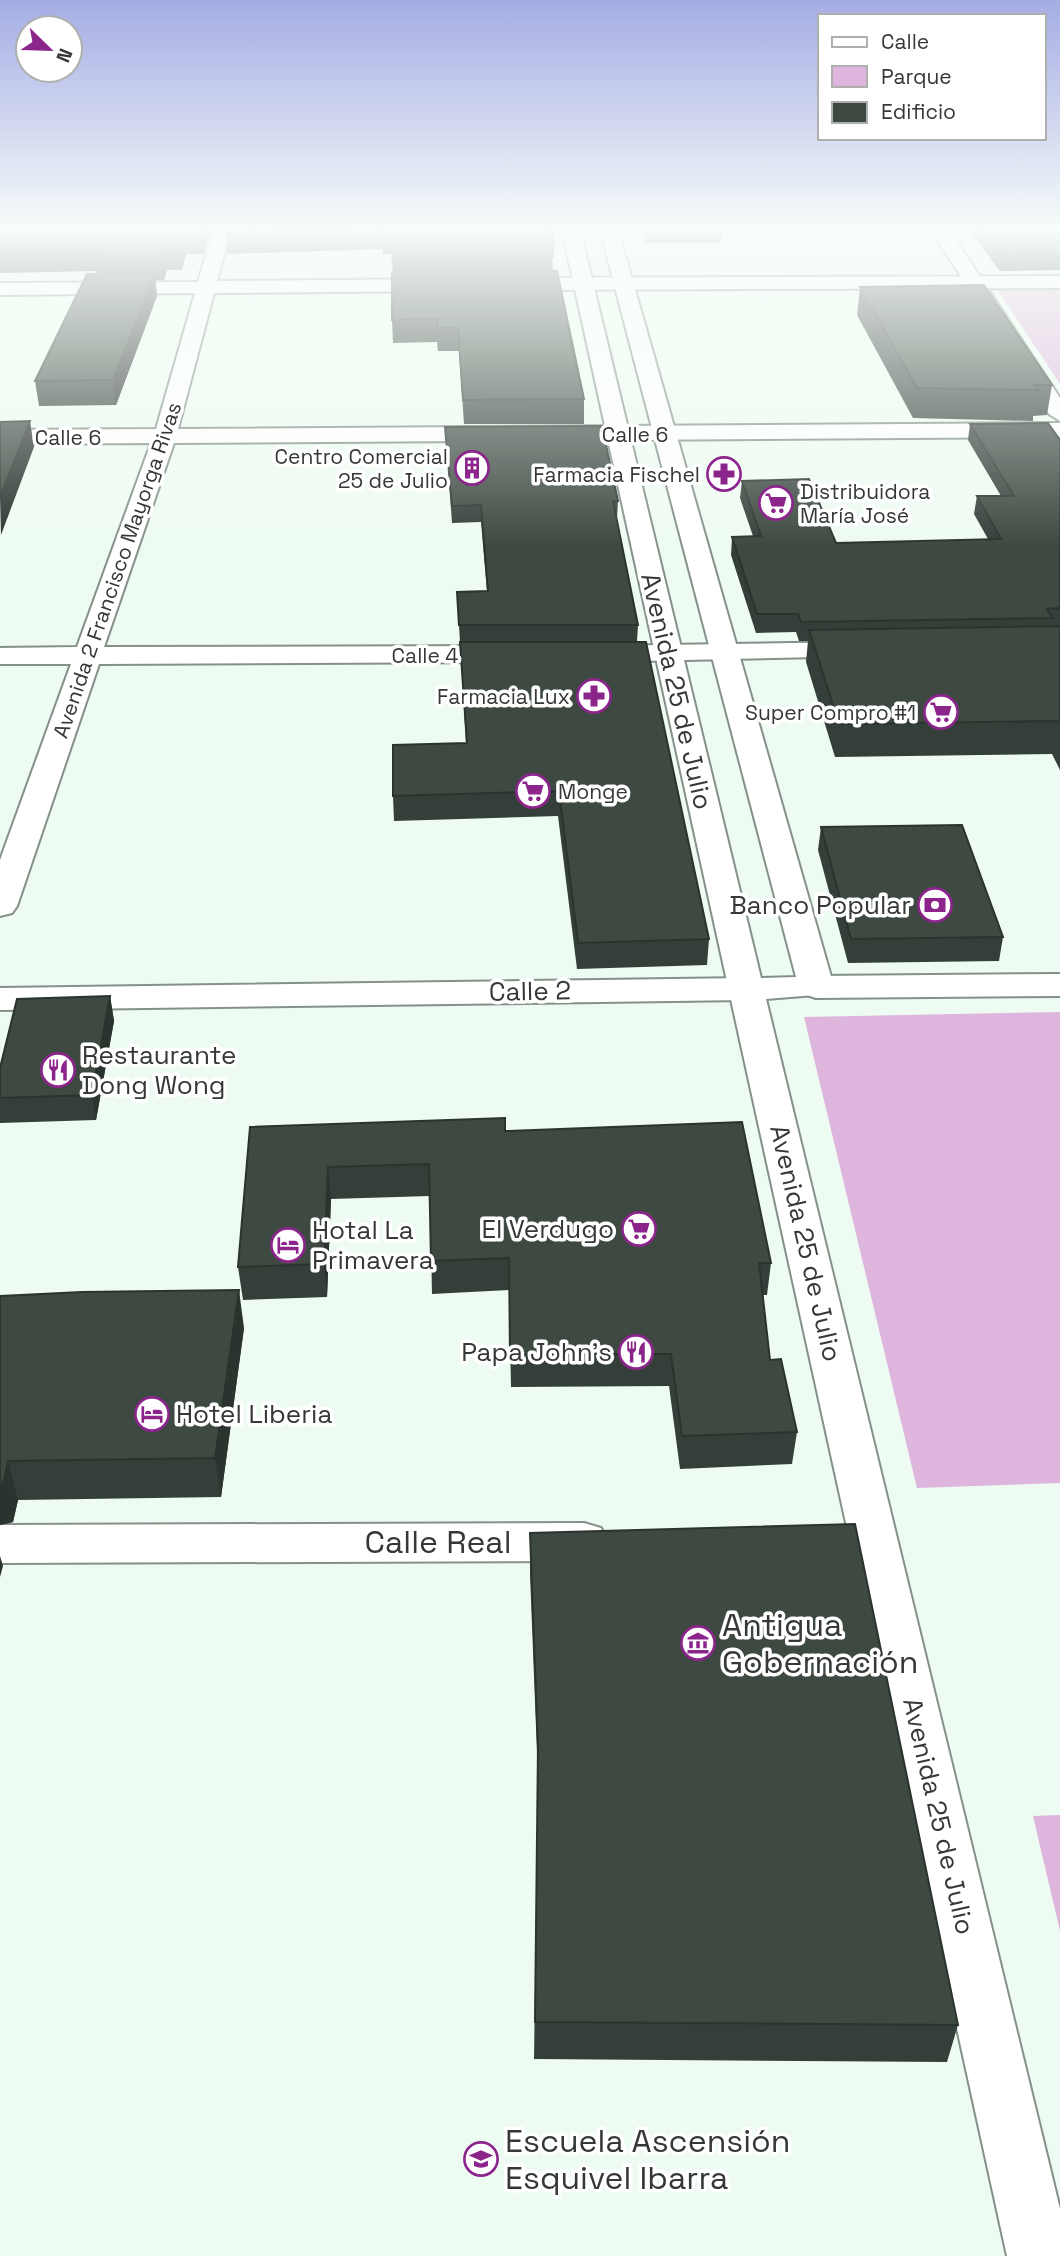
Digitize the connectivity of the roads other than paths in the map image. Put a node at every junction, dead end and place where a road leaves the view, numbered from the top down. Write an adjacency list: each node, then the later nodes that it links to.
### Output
1 (193, 335): 9 (street, Avenida 2 Francisco Mayorga Rivas)
2 (596, 335): 7 (street, Avenida 25 de Julio)
3 (639, 335): 8 (street, Avenida 25 de Julio)
4 (1008, 335): 5 (street)
5 (1060, 414)
6 (1060, 430): 8 (street, Calle 6)
7 (618, 433): 8 (street, Calle 6); 9 (street, Calle 6); 15 (street, Avenida 25 de Julio)
8 (667, 433): 12 (street, Avenida 25 de Julio)
9 (165, 436): 10 (street, Calle 6); 17 (street, Avenida 2 Francisco Mayorga Rivas)
10 (0, 437)
11 (883, 649): 12 (street)
12 (727, 653): 15 (street); 20 (street, Avenida 25 de Julio)
13 (545, 654): 17 (street, Calle 4)
14 (572, 654): 15 (street)
15 (669, 654): 21 (street, Avenida 25 de Julio)
16 (0, 656): 17 (street, Calle 4)
17 (88, 656): 18 (street, Avenida 2 Francisco Mayorga Rivas)
18 (0, 906)
19 (1060, 985): 20 (street, Calle 2)
20 (816, 988): 21 (street, Calle 2)
21 (746, 989): 22 (street, Calle 2); 25 (street, Avenida 25 de Julio)
22 (0, 999)
23 (626, 1541): 24 (street, Calle Real)
24 (0, 1544)
25 (1040, 2256)

